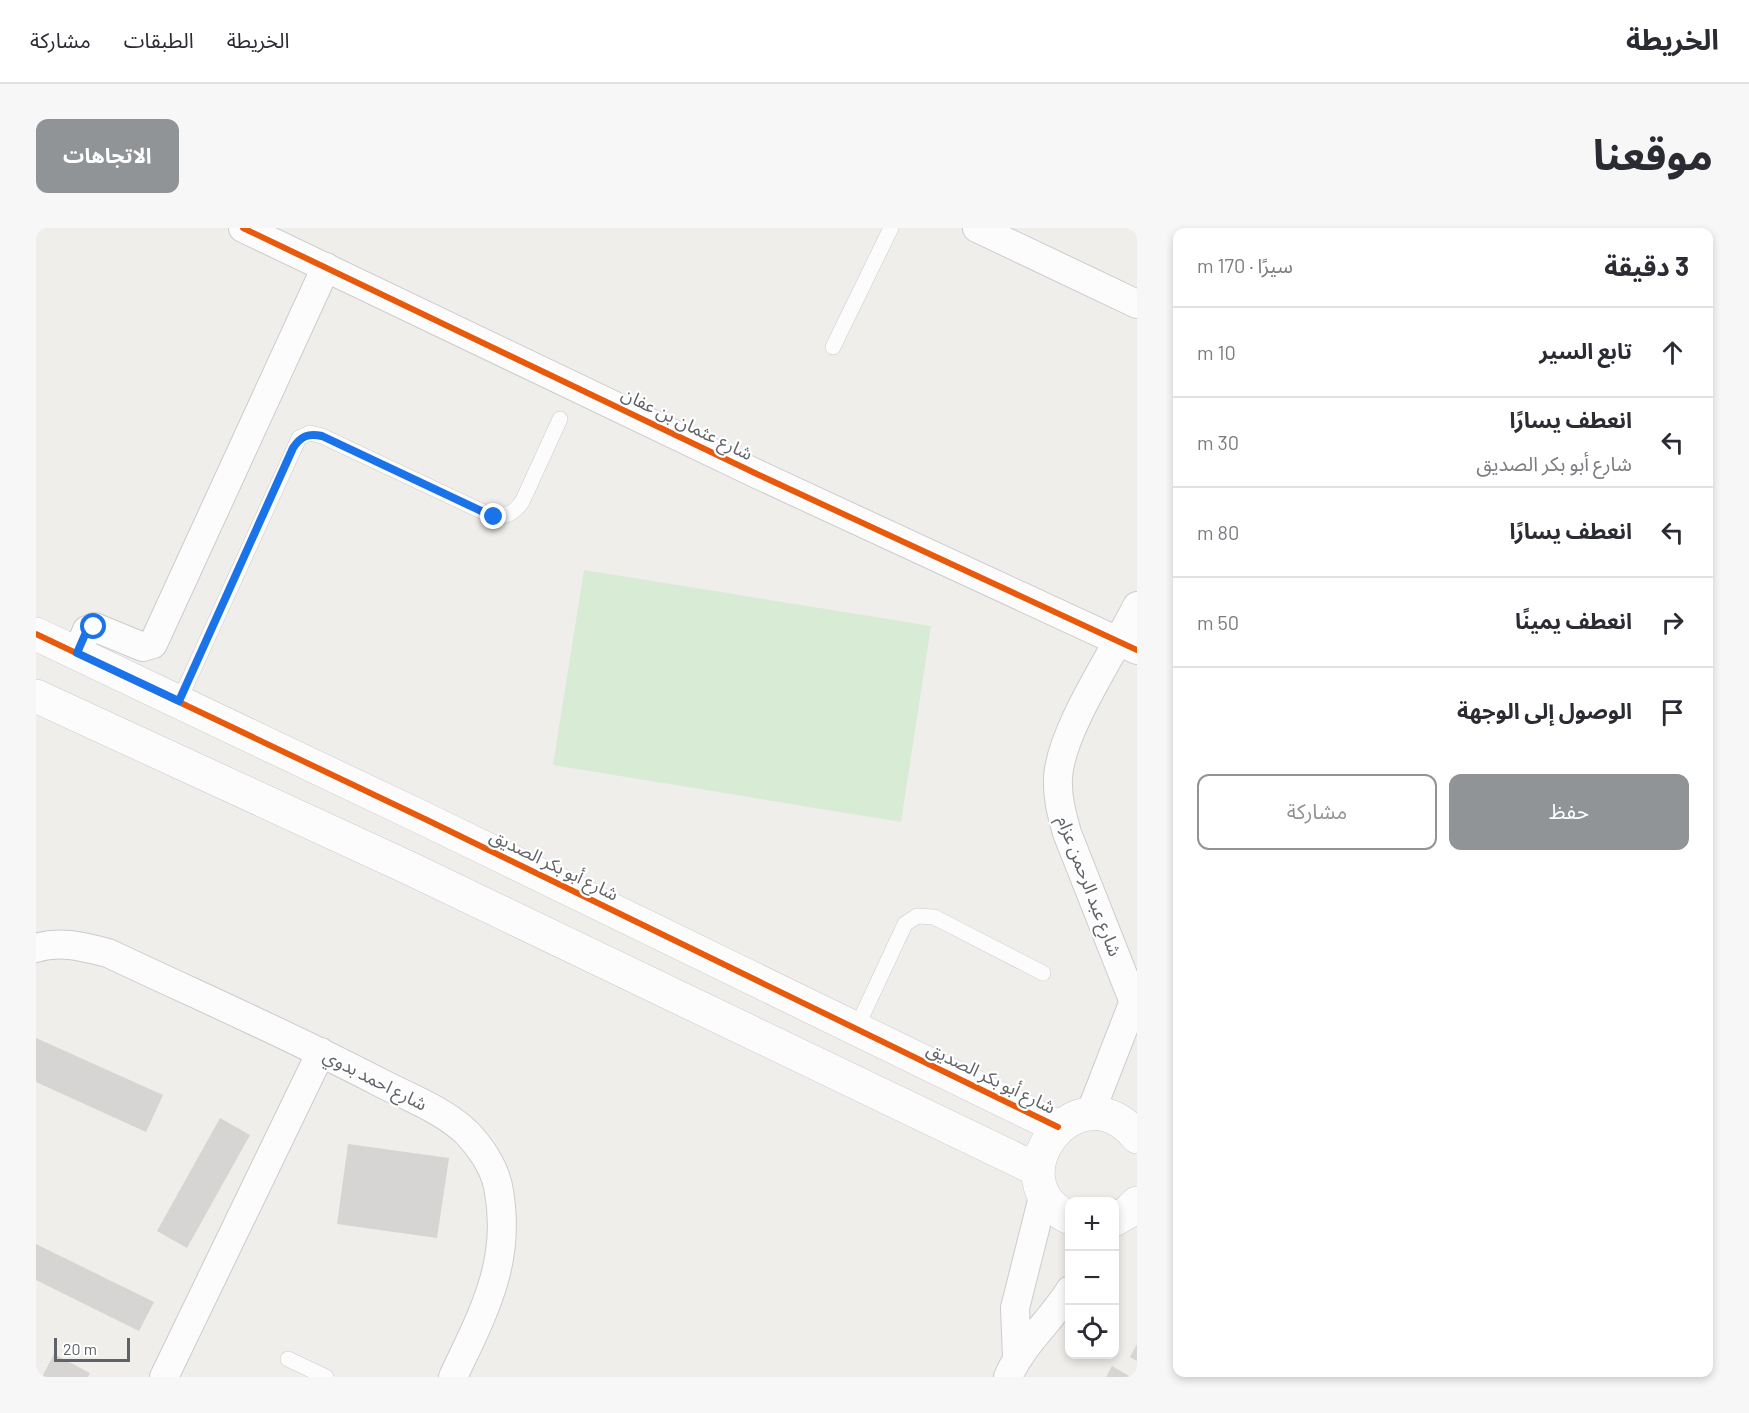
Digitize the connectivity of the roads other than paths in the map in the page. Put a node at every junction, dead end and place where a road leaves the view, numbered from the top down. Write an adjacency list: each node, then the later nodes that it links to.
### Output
1 (243, 228): 4 (street, شارع عثمان بن عفان)
2 (891, 228): 6 (lane)
3 (977, 228): 5 (street)
4 (326, 267): 10 (street, شارع عثمان بن عفان); 11 (street)
5 (1137, 304)
6 (833, 347)
7 (560, 419): 13 (lane)
8 (1137, 606): 10 (street, شارع عبد الرحمن عزام)
9 (36, 634): 11 (street, شارع أبو بكر الصديق)
10 (1128, 646): 16 (street, شارع عبد الرحمن عزام)
11 (77, 653): 13 (street, شارع أبو بكر الصديق)
12 (36, 696): 22 (street)
13 (179, 701): 17 (street, شارع أبو بكر الصديق)
14 (36, 948): 18 (street, شارع احمد بدوي)
15 (1043, 973): 17 (lane)
16 (1136, 1006): 19 (street, شارع عبد الرحمن عزام)
17 (856, 1029): 20 (street, شارع أبو بكر الصديق)
18 (321, 1052): 27 (street); 29 (street, شارع احمد بدوي)
19 (1090, 1114): 20 (street); 21 (street)
20 (1058, 1127): 22 (street)
21 (1137, 1137)
22 (1041, 1181): 23 (street); 26 (street)
23 (1065, 1215)
24 (1065, 1297): 26 (street)
25 (288, 1359): 28 (lane)
26 (1012, 1368)
27 (164, 1377)
28 (326, 1377)
29 (453, 1377)

